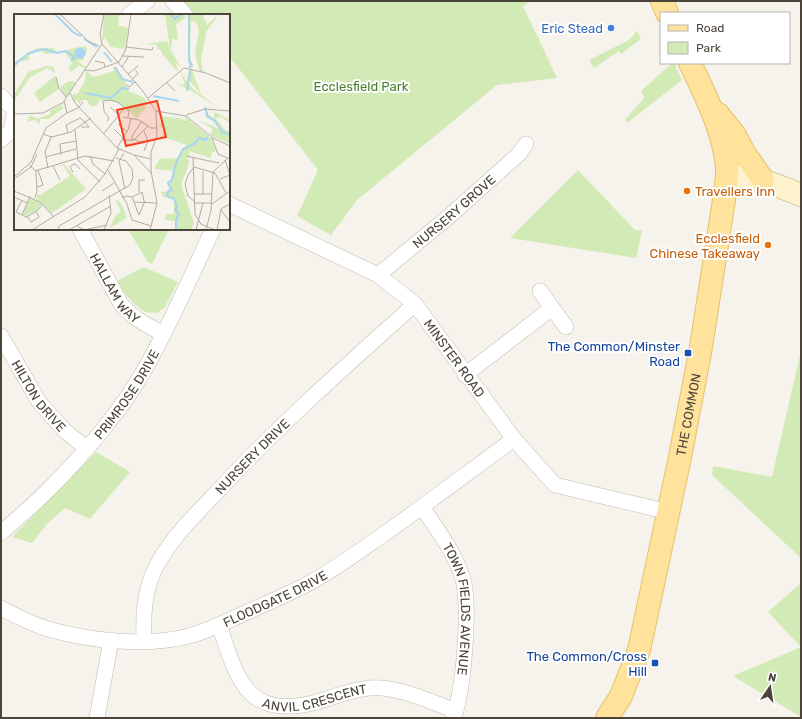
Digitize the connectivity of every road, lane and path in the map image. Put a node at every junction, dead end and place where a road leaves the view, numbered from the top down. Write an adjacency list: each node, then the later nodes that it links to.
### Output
1 (147, 1): 5 (street)
2 (173, 1): 6 (street)
3 (662, 1): 4 (main road)
4 (667, 12)
5 (130, 14)
6 (184, 14)
7 (690, 64): 9 (main road, THE COMMON)
8 (1, 96): 10 (street)
9 (709, 104): 14 (main road, THE COMMON); 15 (main road)
10 (14, 107)
11 (14, 114): 12 (street)
12 (1, 140)
13 (526, 144): 20 (street, NURSERY GROVE)
14 (727, 175): 15 (main road); 31 (main road, THE COMMON)
15 (763, 180): 16 (main road)
16 (801, 196)
17 (230, 204): 20 (street, MINSTER ROAD)
18 (81, 230): 25 (street, HALLAM WAY)
19 (213, 230): 25 (street, PRIMROSE DRIVE)
20 (378, 275): 22 (street, MINSTER ROAD)
21 (540, 291): 23 (street)
22 (415, 304): 27 (street, MINSTER ROAD); 36 (street, NURSERY DRIVE)
23 (552, 308): 24 (street); 27 (street)
24 (566, 327)
25 (163, 334): 29 (street, PRIMROSE DRIVE)
26 (1, 336): 29 (street, HILTON DRIVE)
27 (465, 375): 28 (street, MINSTER ROAD)
28 (514, 439): 30 (street, FLOODGATE DRIVE); 31 (street, MINSTER ROAD)
29 (86, 448): 32 (street, PRIMROSE DRIVE)
30 (422, 507): 34 (street, FLOODGATE DRIVE); 37 (street, TOWN FIELDS AVENUE)
31 (669, 512): 39 (main road, THE COMMON)
32 (1, 533)
33 (1, 608): 35 (street, FLOODGATE DRIVE)
34 (219, 625): 36 (street, FLOODGATE DRIVE); 37 (street, ANVIL CRESCENT)
35 (111, 640): 36 (street, FLOODGATE DRIVE); 38 (street)
36 (144, 642)
37 (455, 715)
38 (97, 718)
39 (608, 718)

